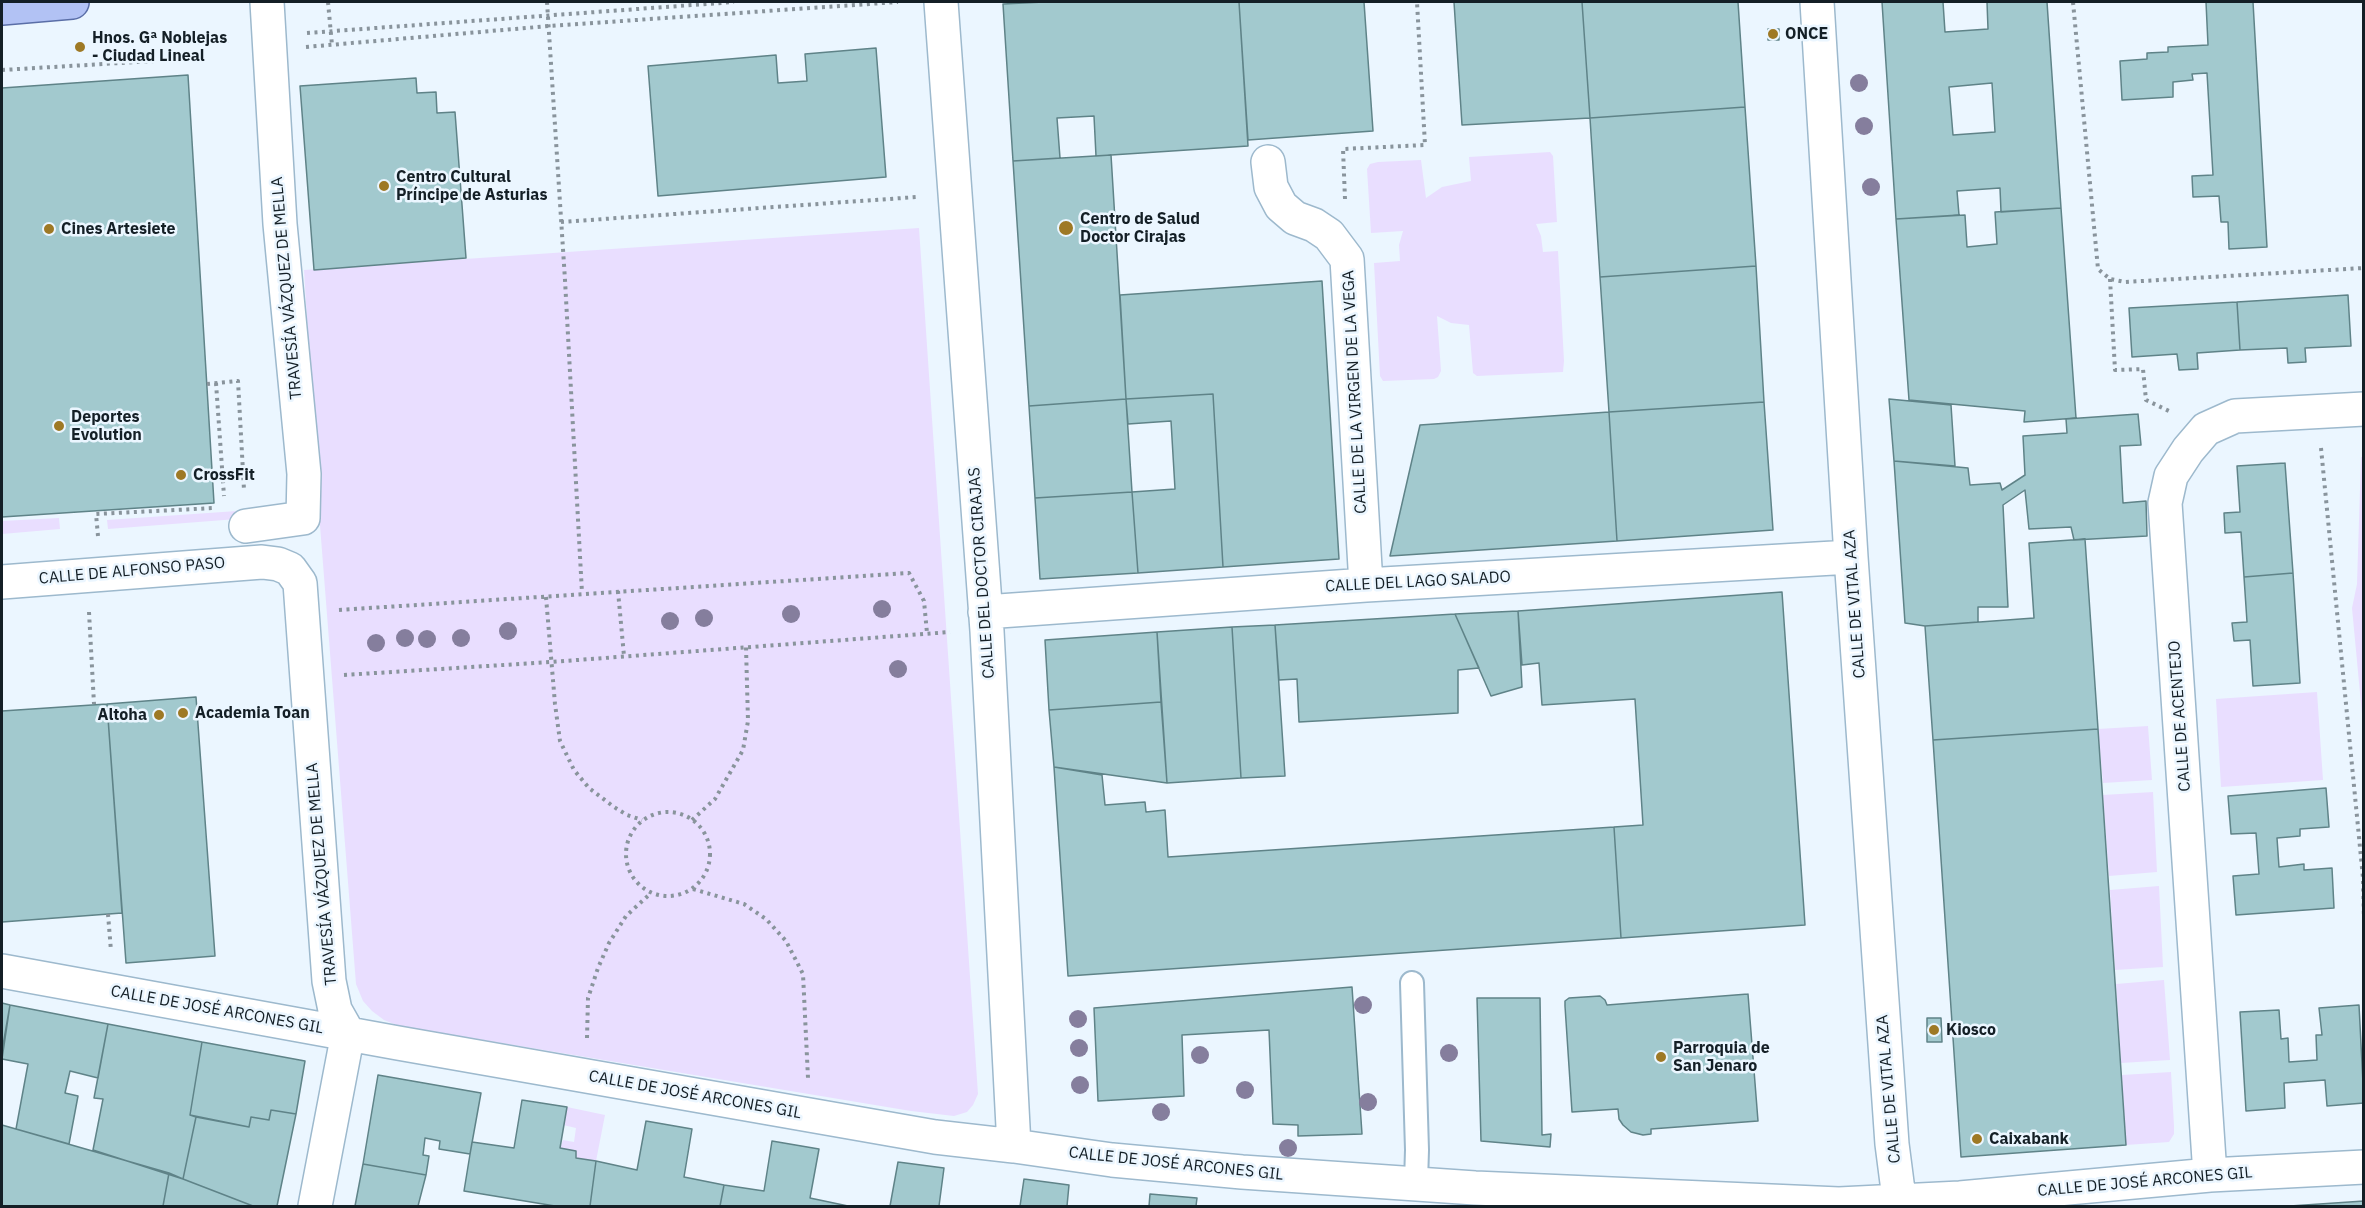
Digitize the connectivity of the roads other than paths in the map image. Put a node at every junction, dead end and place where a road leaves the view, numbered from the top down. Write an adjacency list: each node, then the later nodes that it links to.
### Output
1 (72, 2): 5 (main road)
2 (267, 2): 8 (street, TRAVESÍA VÁZQUEZ DE MELLA)
3 (941, 2): 13 (street, CALLE DEL DOCTOR CIRAJAS)
4 (1816, 2): 9 (street, CALLE DE VITAL AZA)
5 (2, 8)
6 (1268, 162): 12 (street, CALLE DE LA VIRGEN DE LA VEGA)
7 (2364, 409): 19 (street, CALLE DE ACENTEJO)
8 (246, 526)
9 (1851, 557): 12 (street, CALLE DEL LAGO SALADO); 21 (street, CALLE DE VITAL AZA)
10 (262, 562): 11 (street, CALLE DE ALFONSO PASO); 16 (street, TRAVESÍA VÁZQUEZ DE MELLA)
11 (2, 582)
12 (1366, 585): 13 (street, CALLE DEL LAGO SALADO)
13 (986, 622): 17 (street, CALLE DEL DOCTOR CIRAJAS)
14 (2, 971): 16 (street, CALLE DE JOSÉ ARCONES GIL)
15 (1412, 983): 20 (lane)
16 (348, 1033): 17 (street, CALLE DE JOSÉ ARCONES GIL); 22 (street)
17 (1014, 1146): 20 (street, CALLE DE JOSÉ ARCONES GIL)
18 (2364, 1167): 19 (street, CALLE DE JOSÉ ARCONES GIL)
19 (2210, 1175): 21 (street, CALLE DE JOSÉ ARCONES GIL)
20 (1416, 1182): 21 (street, CALLE DE JOSÉ ARCONES GIL)
21 (1900, 1204)
22 (315, 1206)

